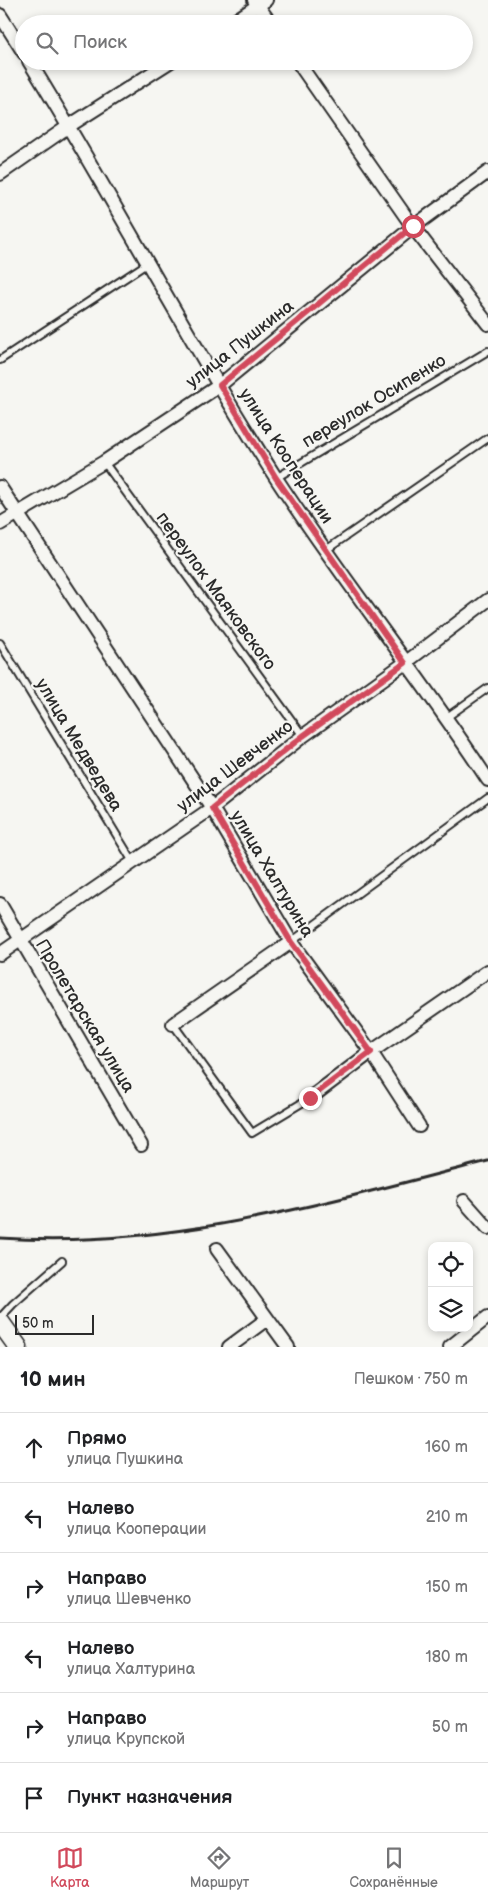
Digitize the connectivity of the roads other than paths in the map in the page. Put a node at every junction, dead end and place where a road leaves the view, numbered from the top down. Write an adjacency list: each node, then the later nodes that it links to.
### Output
1 (259, 2): 3 (street); 4 (street)
2 (0, 15): 5 (street)
3 (242, 15)
4 (266, 15)
5 (15, 39)
6 (35, 70): 9 (street, улица Кооперации)
7 (157, 70): 9 (street)
8 (303, 70): 12 (street)
9 (69, 126): 11 (street); 13 (street, улица Кооперации)
10 (488, 172): 12 (street, улица Пушкина)
11 (0, 174)
12 (413, 226): 14 (street); 17 (street, улица Пушкина)
13 (148, 263): 16 (lane); 17 (street, улица Кооперации)
14 (486, 318)
15 (488, 350): 20 (lane, переулок Осипенко)
16 (0, 360)
17 (220, 385): 19 (street, улица Пушкина); 20 (street, улица Кооперации)
18 (488, 438): 24 (lane)
19 (104, 462): 22 (street, улица Пушкина); 30 (lane, переулок Маяковского)
20 (276, 478): 24 (street, улица Кооперации)
21 (0, 486): 22 (street, улица Халтурина)
22 (17, 513): 23 (street, улица Пушкина); 33 (street, улица Халтурина)
23 (0, 524)
24 (326, 550): 27 (street, улица Кооперации)
25 (488, 600): 27 (street, улица Шевченко)
26 (0, 643): 34 (lane, улица Медведева)
27 (405, 663): 29 (street, улица Кооперации); 30 (street, улица Шевченко)
28 (488, 688): 29 (lane)
29 (447, 717): 31 (street, улица Кооперации)
30 (303, 736): 33 (street, улица Шевченко)
31 (488, 780)
32 (488, 798): 37 (lane)
33 (212, 808): 34 (street, улица Шевченко); 37 (street, улица Халтурина)
34 (133, 862): 36 (street, улица Шевченко)
35 (0, 904): 36 (street, Пролетарская улица)
36 (20, 940): 38 (street, улица Шевченко); 44 (street, Пролетарская улица)
37 (291, 942): 40 (street); 41 (street, улица Халтурина)
38 (0, 954)
39 (488, 971): 41 (street)
40 (173, 1024): 42 (lane)
41 (371, 1052): 42 (street); 43 (street, улица Халтурина)
42 (310, 1098)
43 (420, 1126)
44 (141, 1145)
45 (464, 1201): 46 (street)
46 (488, 1228)
47 (217, 1250): 50 (street)
48 (62, 1261): 51 (lane)
49 (488, 1317): 55 (street)
50 (267, 1319): 53 (street); 54 (street)
51 (0, 1320): 52 (street)
52 (18, 1347)
53 (229, 1347)
54 (288, 1347)
55 (450, 1347)

